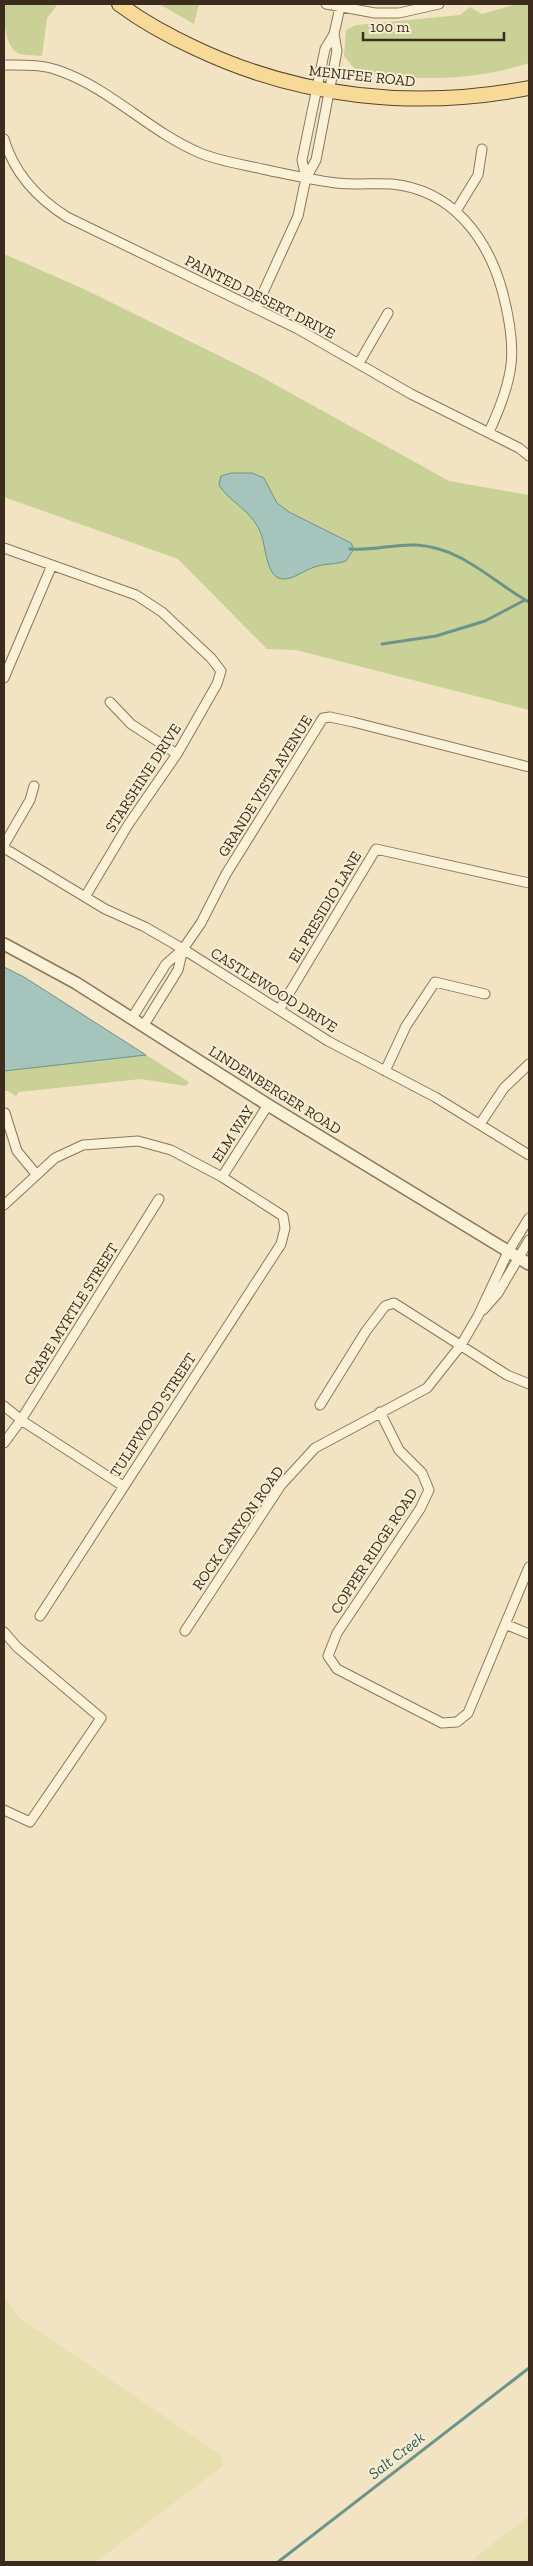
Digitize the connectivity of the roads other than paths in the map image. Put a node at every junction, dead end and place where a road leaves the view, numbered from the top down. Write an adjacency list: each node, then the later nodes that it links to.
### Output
1 (119, 4): 7 (main road, MENIFEE ROAD)
2 (326, 4): 4 (street)
3 (439, 4): 4 (street)
4 (340, 7): 7 (street)
5 (4, 64): 10 (street)
6 (529, 88): 7 (main road, MENIFEE ROAD)
7 (323, 90): 10 (street); 10 (street)
8 (5, 145): 12 (street, PAINTED DESERT DRIVE)
9 (482, 148): 11 (street)
10 (306, 178): 11 (street); 12 (street)
11 (456, 211): 15 (street)
12 (256, 308): 14 (street, PAINTED DESERT DRIVE)
13 (388, 313): 14 (street)
14 (359, 363): 15 (street, PAINTED DESERT DRIVE)
15 (489, 432): 16 (street, PAINTED DESERT DRIVE)
16 (529, 456)
17 (4, 548): 18 (street)
18 (52, 565): 19 (street); 21 (street, STARSHINE DRIVE)
19 (4, 678)
20 (110, 702): 21 (street)
21 (177, 754): 26 (street, STARSHINE DRIVE)
22 (529, 767): 28 (street, GRANDE VISTA AVENUE)
23 (34, 786): 24 (street)
24 (4, 847): 26 (street, CASTLEWOOD DRIVE)
25 (529, 883): 30 (street, EL PRESIDIO LANE)
26 (86, 897): 28 (street, CASTLEWOOD DRIVE)
27 (4, 944): 31 (street, LINDENBERGER ROAD)
28 (184, 949): 30 (street, CASTLEWOOD DRIVE); 31 (street, GRANDE VISTA AVENUE); 32 (street, GRANDE VISTA AVENUE)
29 (485, 994): 34 (street)
30 (279, 1010): 34 (street, CASTLEWOOD DRIVE)
31 (132, 1018): 32 (street, LINDENBERGER ROAD)
32 (144, 1025): 35 (street, LINDENBERGER ROAD)
33 (529, 1064): 37 (street)
34 (385, 1071): 37 (street, CASTLEWOOD DRIVE)
35 (268, 1105): 40 (street, ELM WAY); 45 (street, LINDENBERGER ROAD)
36 (4, 1114): 39 (street)
37 (480, 1124): 38 (street, CASTLEWOOD DRIVE)
38 (529, 1155)
39 (36, 1174): 40 (street); 42 (street)
40 (222, 1177): 56 (street, TULIPWOOD STREET)
41 (160, 1199): 54 (street, CRAPE MYRTLE STREET)
42 (4, 1205)
43 (529, 1218): 45 (street, ROCK CANYON ROAD)
44 (529, 1240): 46 (street, ROCK CANYON ROAD)
45 (508, 1252): 46 (street, LINDENBERGER ROAD); 48 (street, ROCK CANYON ROAD)
46 (519, 1258): 47 (street, LINDENBERGER ROAD); 48 (street, ROCK CANYON ROAD)
47 (529, 1264)
48 (478, 1316): 49 (street, ROCK CANYON ROAD)
49 (461, 1345): 50 (street); 51 (street); 53 (street, ROCK CANYON ROAD)
50 (529, 1384)
51 (320, 1405)
52 (4, 1406): 54 (street)
53 (380, 1412): 59 (street, COPPER RIDGE ROAD); 60 (street, ROCK CANYON ROAD)
54 (21, 1420): 55 (street, CRAPE MYRTLE STREET); 56 (street)
55 (4, 1443)
56 (123, 1486): 58 (street, TULIPWOOD STREET)
57 (529, 1567): 59 (street)
58 (40, 1616)
59 (505, 1624): 62 (street)
60 (185, 1631)
61 (4, 1632): 63 (street)
62 (529, 1634)
63 (4, 1810)

